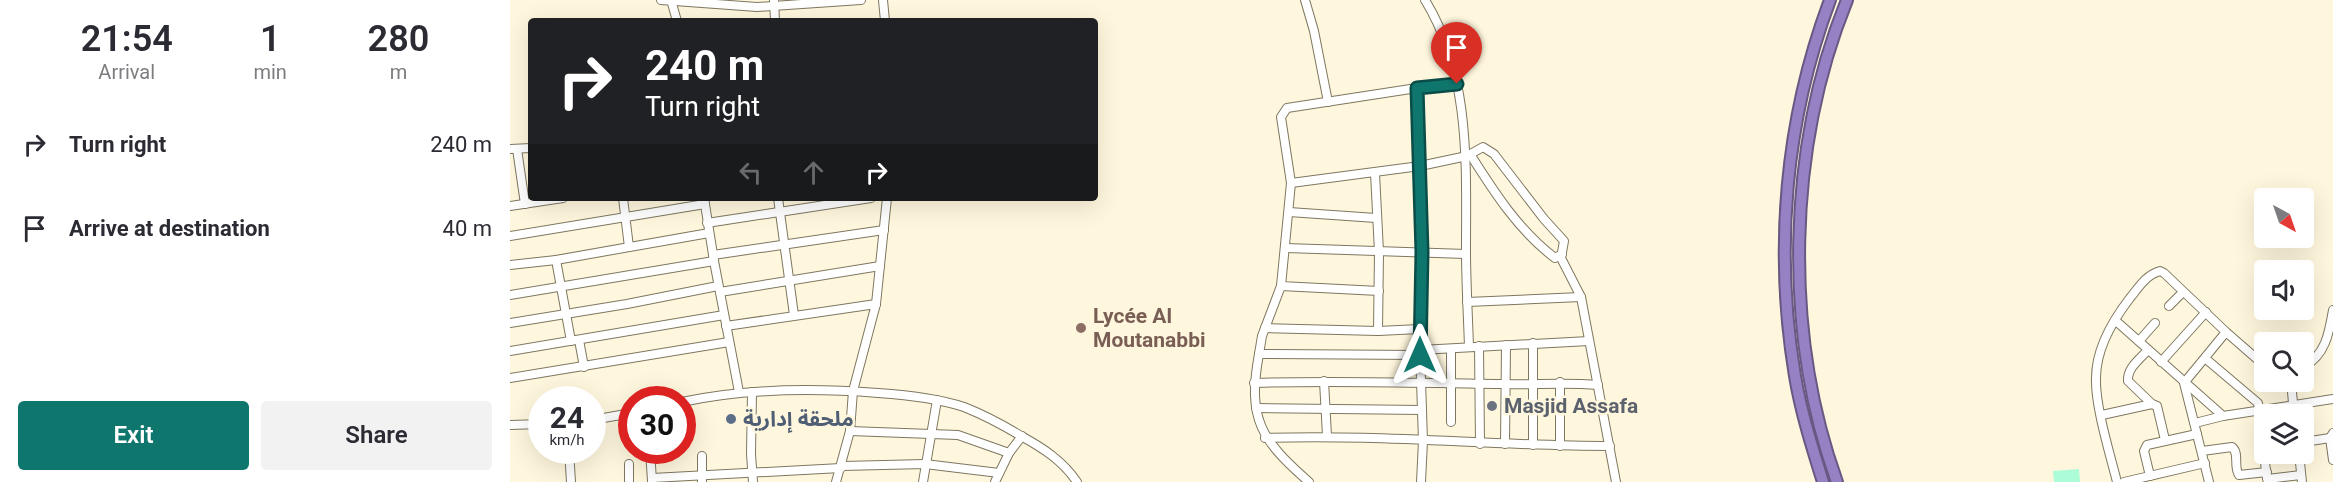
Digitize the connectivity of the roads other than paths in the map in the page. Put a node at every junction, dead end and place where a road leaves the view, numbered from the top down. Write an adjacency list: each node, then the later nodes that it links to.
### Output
1 (661, 0): 2 (street)
2 (671, 0): 9 (street); 11 (street)
3 (861, 0): 10 (street)
4 (884, 0): 13 (street)
5 (1305, 0): 16 (street)
6 (1425, 0): 14 (street)
7 (1830, 0): 164 (highway)
8 (1847, 0): 165 (highway)
9 (744, 3): 10 (street)
10 (774, 3): 12 (street)
11 (677, 18)
12 (775, 18)
13 (885, 18)
14 (1457, 84): 15 (street); 19 (street)
15 (1417, 88): 16 (street); 20 (street)
16 (1328, 102): 22 (street)
17 (528, 148): 18 (street)
18 (513, 149): 29 (street)
19 (1468, 155): 20 (street); 44 (street); 45 (street); 45 (street)
20 (1420, 166): 21 (street); 43 (street)
21 (1375, 172): 22 (street); 34 (street)
22 (1292, 183): 32 (street)
23 (540, 201): 29 (street)
24 (623, 201): 33 (street)
25 (704, 201): 33 (street); 35 (street)
26 (778, 201): 31 (street)
27 (850, 201): 31 (street)
28 (887, 201): 36 (street)
29 (525, 204): 30 (street)
30 (510, 206)
31 (780, 211): 35 (street); 39 (street)
32 (1289, 213): 34 (street); 41 (street)
33 (624, 217): 38 (street); 40 (street)
34 (1376, 218): 42 (street)
35 (707, 223): 37 (street)
36 (884, 230): 39 (street); 49 (street)
37 (709, 233): 40 (street); 46 (street)
38 (510, 236)
39 (785, 244): 46 (street); 50 (street)
40 (629, 247): 47 (street)
41 (1286, 248): 42 (street); 51 (street)
42 (1379, 252): 43 (street); 54 (street)
43 (1422, 252): 44 (street); 71 (street)
44 (1466, 254): 58 (street)
45 (1562, 254): 57 (street)
46 (713, 258): 52 (street); 53 (street)
47 (556, 260): 48 (street); 52 (street)
48 (510, 265)
49 (880, 266): 50 (street); 59 (street)
50 (790, 280): 53 (street); 64 (street)
51 (1281, 286): 54 (street); 70 (street)
52 (561, 287): 56 (street); 62 (street)
53 (719, 289): 62 (street); 63 (street)
54 (1379, 291): 72 (street)
55 (2183, 292): 60 (street); 61 (street); 66 (street)
56 (510, 295)
57 (1581, 297): 58 (street); 75 (street)
58 (1467, 302): 81 (street)
59 (876, 303): 64 (street); 103 (street)
60 (2169, 306)
61 (2206, 312): 73 (street); 90 (street)
62 (566, 314): 67 (street); 74 (street)
63 (724, 315): 69 (street); 74 (street)
64 (795, 315): 69 (street)
65 (2332, 316): 88 (street)
66 (2116, 321): 76 (street); 116 (street)
67 (510, 323)
68 (2155, 323): 76 (street)
69 (726, 326): 77 (street)
70 (1265, 328): 72 (street); 86 (street)
71 (1420, 329): 72 (street); 85 (street)
72 (1378, 331)
73 (2226, 332): 87 (street); 89 (street)
74 (575, 341): 84 (street); 91 (street)
75 (1589, 341): 78 (street); 102 (street)
76 (2139, 341): 83 (street)
77 (729, 342): 91 (street); 104 (street)
78 (1533, 343): 79 (street); 98 (street)
79 (1506, 345): 80 (street); 101 (street)
80 (1479, 346): 81 (street); 100 (street)
81 (1469, 347): 82 (street)
82 (1451, 349): 85 (street); 95 (street)
83 (2148, 350): 90 (street); 109 (street)
84 (510, 351)
85 (1420, 352): 86 (street); 94 (street)
86 (1259, 354): 97 (street)
87 (2254, 356)
88 (2314, 358)
89 (2206, 359): 99 (street); 110 (street)
90 (2162, 362): 99 (street)
91 (584, 367): 92 (street)
92 (510, 378)
93 (1324, 381): 94 (street); 97 (street); 113 (street)
94 (1421, 382): 95 (street); 114 (street)
95 (1452, 382): 100 (street); 118 (street)
96 (1560, 382): 98 (street); 102 (street); 135 (street)
97 (1254, 383): 112 (street)
98 (1533, 383): 101 (street); 134 (street)
99 (2184, 383): 117 (street); 119 (street)
100 (1479, 384): 101 (street); 132 (street)
101 (1505, 384): 133 (street)
102 (1598, 385): 136 (street)
103 (853, 391): 105 (street); 108 (street); 122 (street)
104 (739, 392): 105 (street); 107 (street)
105 (752, 392): 147 (street)
106 (2332, 398): 111 (street)
107 (696, 400)
108 (937, 400): 123 (street); 125 (street)
109 (2152, 404): 116 (street); 129 (street)
110 (2259, 404)
111 (2299, 404)
112 (1256, 408): 113 (street); 128 (street)
113 (1325, 408): 114 (street); 126 (street)
114 (1422, 410): 131 (street)
115 (2254, 411): 117 (street)
116 (2102, 415): 166 (street)
117 (2223, 416): 119 (street)
118 (1451, 422)
119 (2195, 423): 124 (street)
120 (510, 424): 121 (street)
121 (528, 424)
122 (850, 431): 123 (street); 146 (street)
123 (931, 432): 138 (street); 145 (street)
124 (2197, 434): 129 (street); 137 (street)
125 (1022, 436): 138 (street); 160 (street)
126 (1327, 436): 128 (street); 131 (street)
127 (2331, 436): 130 (street); 140 (street)
128 (1265, 438): 161 (street)
129 (2165, 440): 149 (street)
130 (2314, 440)
131 (1423, 441): 132 (street); 162 (street)
132 (1480, 444): 133 (street)
133 (1505, 444): 134 (street)
134 (1533, 445): 135 (street)
135 (1560, 446): 136 (street)
136 (1610, 446): 163 (street)
137 (2202, 451): 141 (street); 150 (street)
138 (1009, 453): 148 (street)
139 (702, 456): 152 (street)
140 (2333, 460)
141 (2205, 463): 149 (street); 168 (street)
142 (570, 464): 154 (street)
143 (629, 464): 155 (street)
144 (651, 464): 153 (street)
145 (925, 464): 146 (street); 148 (street); 158 (street)
146 (842, 467): 147 (street); 157 (street)
147 (752, 473): 152 (street); 156 (street)
148 (999, 473): 159 (street)
149 (2150, 476): 167 (street)
150 (2267, 478): 151 (street)
151 (2301, 478)
152 (702, 479): 153 (street)
153 (652, 480)
154 (571, 482)
155 (629, 482)
156 (753, 482)
157 (836, 482)
158 (923, 482)
159 (995, 482)
160 (1077, 482)
161 (1309, 482)
162 (1421, 482)
163 (1616, 482)
164 (1822, 482)
165 (1837, 482)
166 (2118, 482)
167 (2124, 482)
168 (2209, 482)

